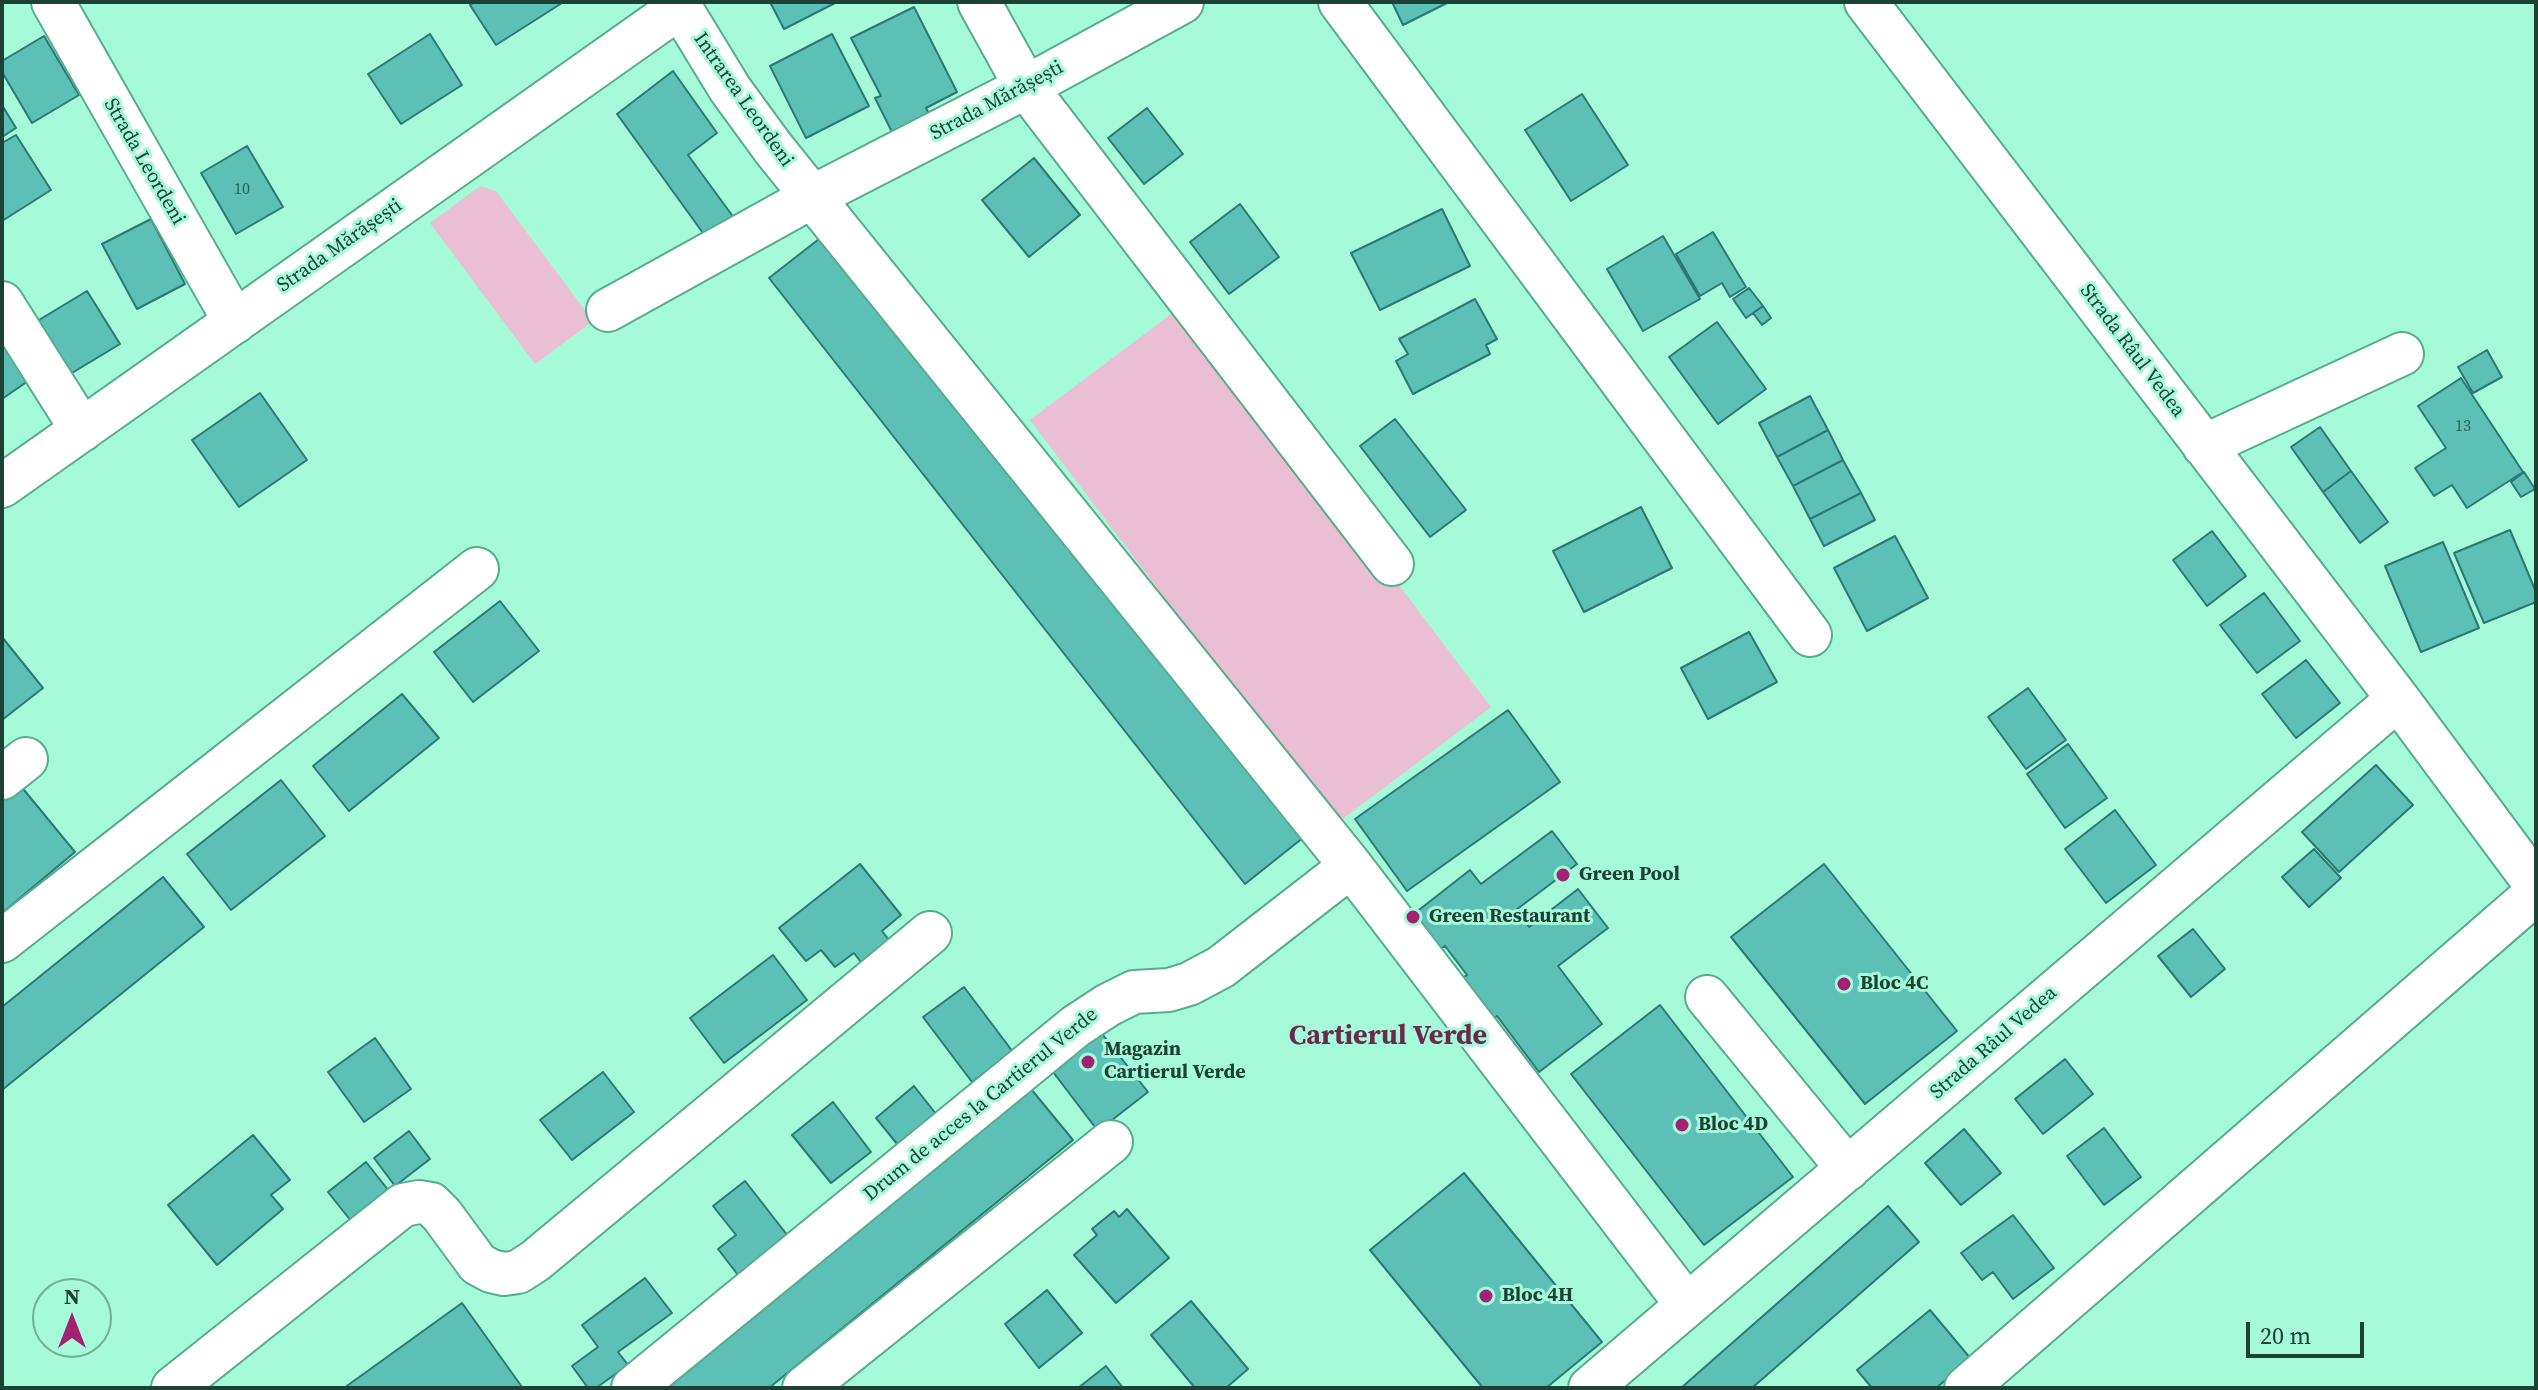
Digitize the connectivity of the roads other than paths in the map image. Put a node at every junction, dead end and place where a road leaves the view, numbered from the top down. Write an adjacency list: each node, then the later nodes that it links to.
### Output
1 (53, 2): 11 (street, Strada Leordeni)
2 (979, 2): 7 (street)
3 (1182, 2): 7 (street, Strada Mărășești)
4 (1340, 2): 18 (street)
5 (1866, 2): 14 (street, Strada Râul Vedea)
6 (678, 4): 8 (street, Intrarea Leordeni); 11 (street, Strada Mărășești)
7 (1026, 87): 8 (street, Strada Mărășești); 16 (street)
8 (812, 197): 10 (street, Strada Mărășești); 20 (street, Intrarea Leordeni)
9 (2, 303): 13 (street)
10 (608, 310)
11 (235, 322): 13 (street, Strada Mărășești)
12 (2402, 354): 14 (street)
13 (82, 430): 15 (street, Strada Mărășești)
14 (2204, 446): 19 (street, Strada Râul Vedea)
15 (2, 486)
16 (1392, 564)
17 (477, 569): 24 (street)
18 (1810, 635)
19 (2398, 699): 21 (street, Strada Râul Vedea); 27 (street, Strada Râul Vedea)
20 (1351, 866): 28 (street, Intrarea Leordeni); 30 (street, Drum de acces la Cartierul Verde)
21 (2536, 885)
22 (2536, 893): 33 (street)
23 (930, 933): 29 (street)
24 (2, 941)
25 (1707, 997): 27 (street)
26 (1111, 1142): 31 (street)
27 (1848, 1169): 28 (street, Strada Râul Vedea)
28 (1687, 1305): 32 (street, Strada Râul Vedea)
29 (173, 1388)
30 (633, 1388)
31 (804, 1388)
32 (1590, 1388)
33 (1966, 1388)

